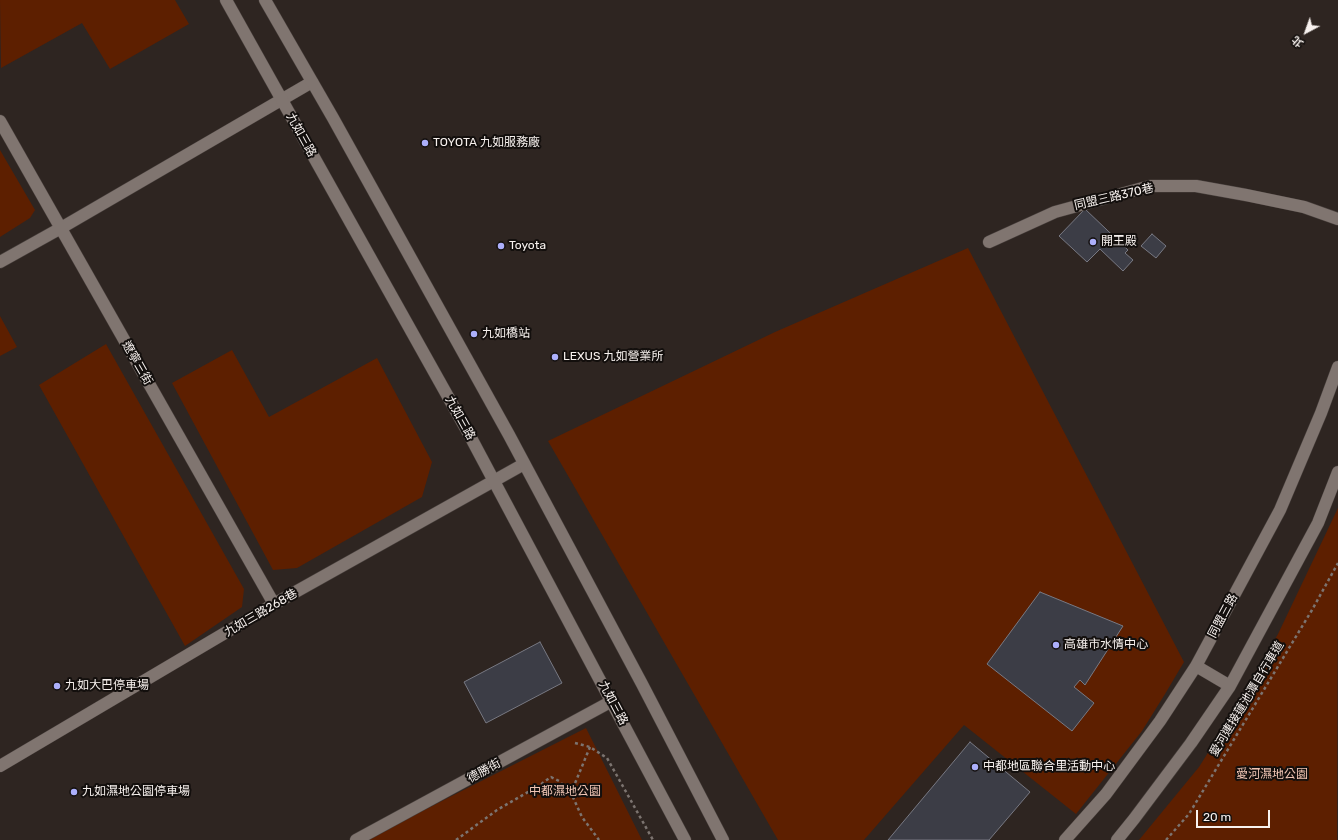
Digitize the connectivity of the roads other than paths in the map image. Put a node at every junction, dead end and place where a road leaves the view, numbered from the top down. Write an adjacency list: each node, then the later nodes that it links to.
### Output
1 (226, 0): 4 (street, 九如三路)
2 (265, 0): 3 (street)
3 (312, 82): 4 (street); 11 (street)
4 (282, 99): 7 (street); 13 (street, 九如三路)
5 (0, 121): 7 (street, 遼寧三街)
6 (1338, 219): 8 (street, 同盟三路370巷)
7 (61, 228): 9 (street); 14 (street, 遼寧三街)
8 (989, 242)
9 (0, 262)
10 (1338, 367): 15 (street, 同盟三路)
11 (524, 464): 13 (street, 九如三路268巷); 21 (street)
12 (1338, 472): 16 (street)
13 (494, 481): 14 (street, 九如三路268巷); 17 (street, 九如三路)
14 (274, 604): 18 (street, 九如三路268巷)
15 (1196, 666): 16 (street); 22 (street, 同盟三路)
16 (1230, 686): 23 (street)
17 (612, 701): 19 (street, 德勝街); 20 (street, 九如三路)
18 (0, 766)
19 (356, 840)
20 (685, 840)
21 (723, 840)
22 (1065, 840)
23 (1117, 840)

